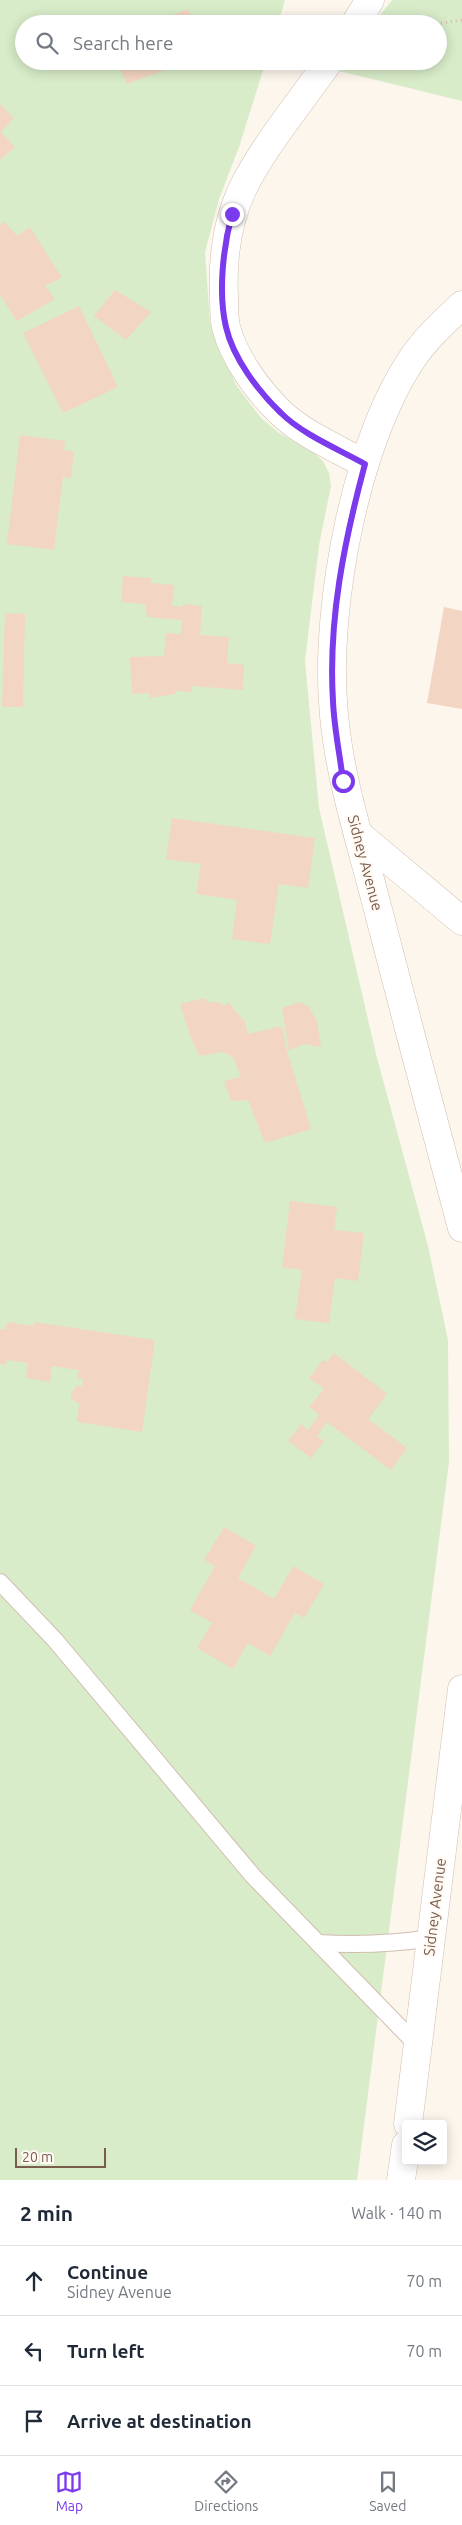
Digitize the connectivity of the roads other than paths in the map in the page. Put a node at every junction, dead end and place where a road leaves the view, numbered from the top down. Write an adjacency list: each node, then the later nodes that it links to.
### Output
1 (370, 0): 2 (street)
2 (361, 15)
3 (323, 70): 5 (street)
4 (462, 305): 5 (street, Sidney Avenue)
5 (365, 464): 6 (street, Sidney Avenue)
6 (358, 834): 7 (street); 8 (street, Sidney Avenue)
7 (462, 921)
8 (462, 1228)
9 (0, 1582): 12 (lane)
10 (462, 1689): 11 (street, Sidney Avenue)
11 (431, 1938): 12 (lane); 13 (street, Sidney Avenue)
12 (318, 1943): 13 (lane)
13 (418, 2046): 14 (street, Sidney Avenue)
14 (409, 2120)
15 (403, 2165): 16 (street)
16 (401, 2180)

